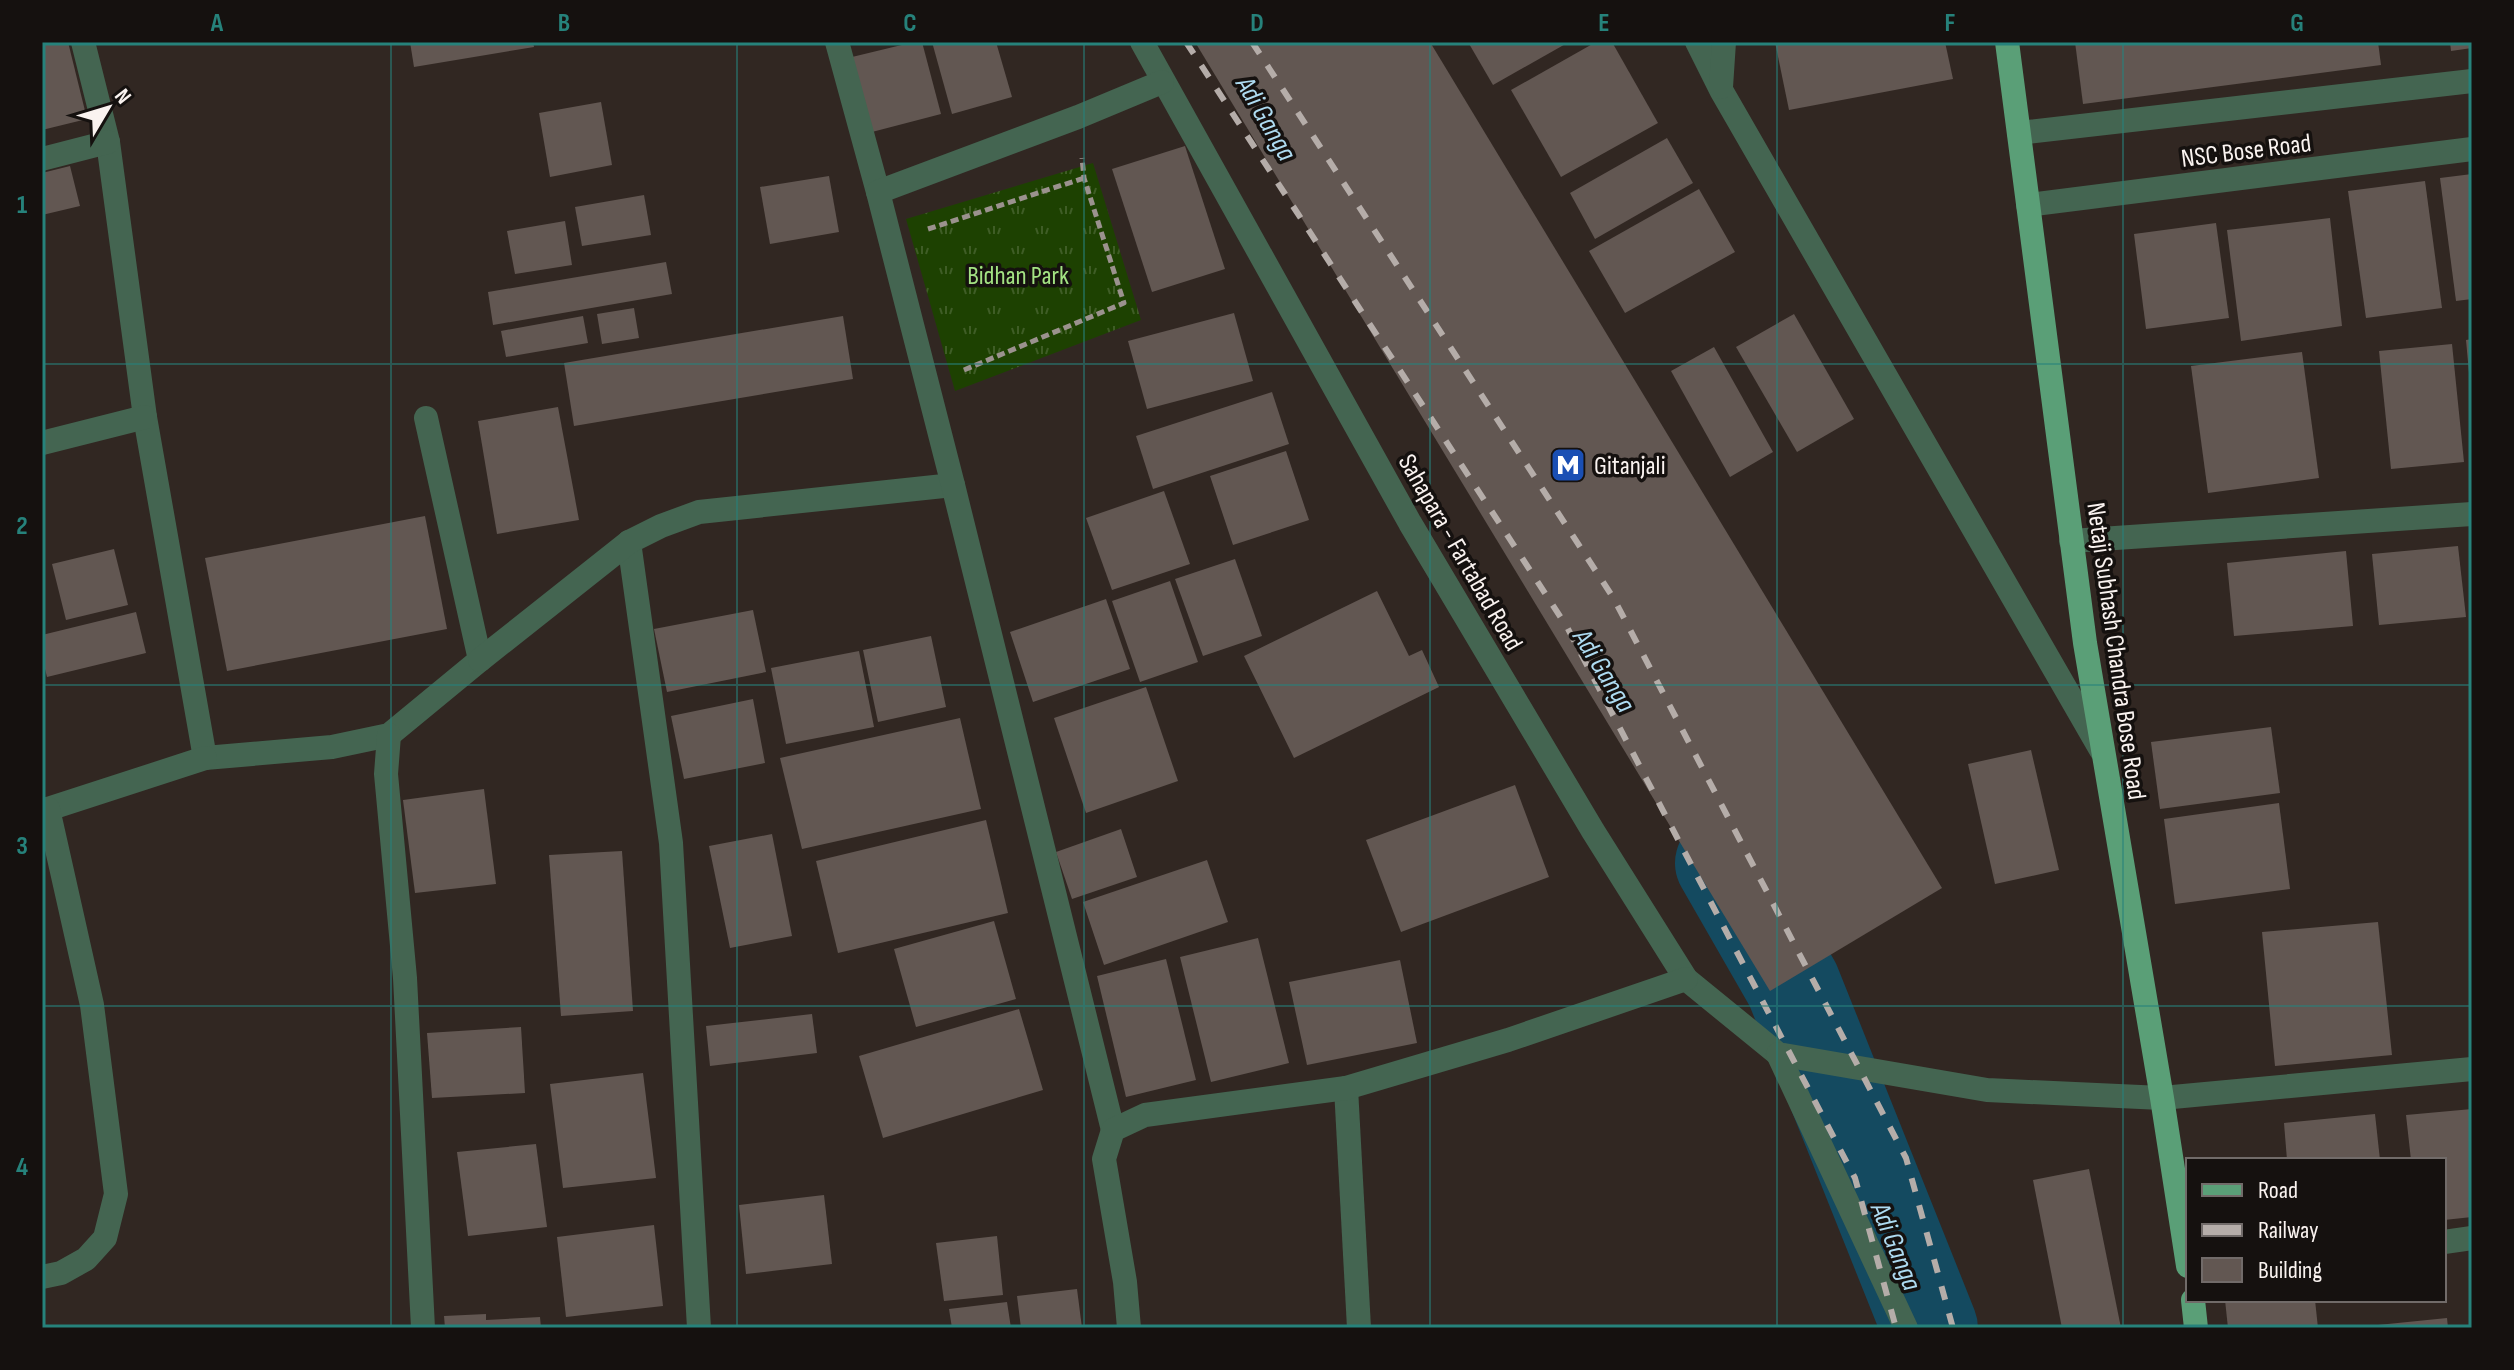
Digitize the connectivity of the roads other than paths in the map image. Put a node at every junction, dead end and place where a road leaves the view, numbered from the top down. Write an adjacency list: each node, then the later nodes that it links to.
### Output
1 (83, 42): 11 (street)
2 (837, 42): 14 (street)
3 (1142, 42): 8 (street, Sahapara - Fartabad Road)
4 (1697, 42): 9 (street)
5 (1724, 42): 9 (street)
6 (2007, 42): 10 (main road, Netaji Subhash Chandra Bose Road)
7 (2472, 81): 10 (street)
8 (1162, 82): 14 (street); 28 (street, Sahapara - Fartabad Road)
9 (1721, 90): 25 (street)
10 (2019, 133): 15 (main road, Netaji Subhash Chandra Bose Road)
11 (108, 142): 13 (street); 16 (street)
12 (2472, 149): 15 (street, NSC Bose Road)
13 (42, 159)
14 (878, 192): 19 (street)
15 (2028, 205): 21 (main road, Netaji Subhash Chandra Bose Road)
16 (145, 417): 18 (street); 26 (street)
17 (426, 418): 23 (street)
18 (42, 443)
19 (953, 485): 22 (street); 33 (street)
20 (2472, 514): 21 (street)
21 (2071, 541): 25 (main road, Netaji Subhash Chandra Bose Road)
22 (629, 542): 23 (street); 40 (street)
23 (480, 660): 24 (street)
24 (389, 735): 26 (street); 39 (street)
25 (2101, 750): 32 (main road, Netaji Subhash Chandra Bose Road)
26 (205, 758): 27 (street)
27 (45, 810): 37 (street)
28 (1686, 979): 29 (street, Sahapara - Fartabad Road); 31 (street)
29 (1786, 1056): 32 (street); 43 (street, Sahapara - Fartabad Road)
30 (2472, 1069): 32 (street)
31 (1346, 1088): 33 (street); 42 (street)
32 (2162, 1098): 36 (main road, Netaji Subhash Chandra Bose Road)
33 (1113, 1130): 41 (street)
34 (2472, 1238): 35 (street)
35 (2446, 1242)
36 (2186, 1253)
37 (42, 1277)
38 (2193, 1302): 44 (main road)
39 (423, 1328)
40 (699, 1328)
41 (1129, 1328)
42 (1359, 1328)
43 (1906, 1328)
44 (2196, 1328)

